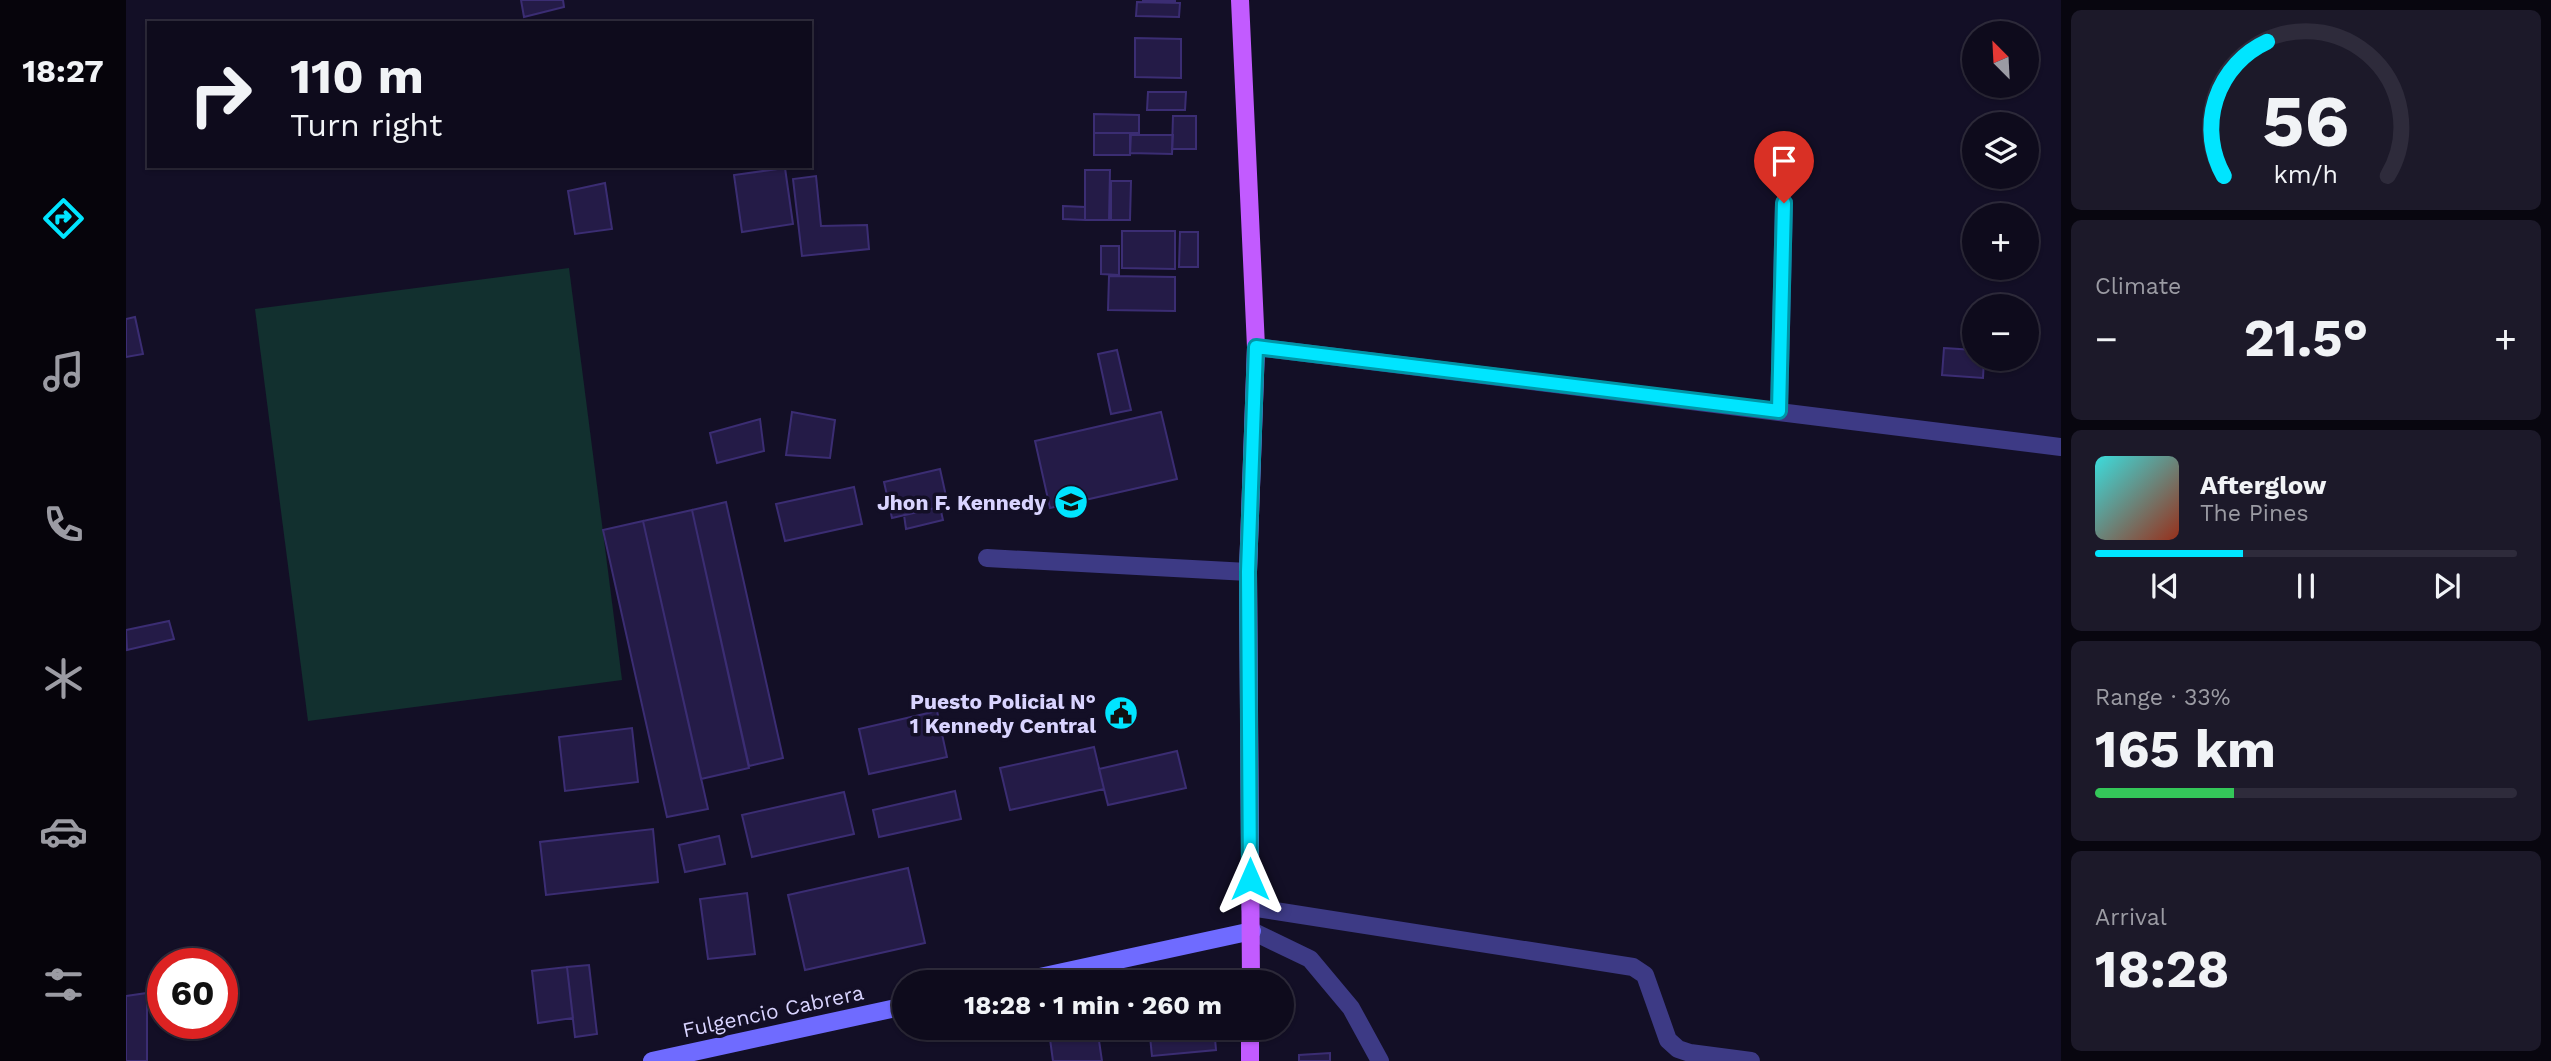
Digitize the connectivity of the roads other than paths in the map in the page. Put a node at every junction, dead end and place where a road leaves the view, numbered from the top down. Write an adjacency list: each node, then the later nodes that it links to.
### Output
1 (1240, 0): 3 (main road)
2 (1784, 203): 4 (street)
3 (1256, 347): 4 (street); 7 (main road)
4 (1779, 411): 5 (street)
5 (2061, 447)
6 (987, 558): 7 (street)
7 (1248, 572): 8 (main road)
8 (1250, 907): 9 (main road); 17 (street)
9 (1252, 931): 10 (main road); 11 (main road); 16 (street)
10 (1072, 970)
11 (1251, 970)
12 (892, 1009): 14 (main road, Fulgencio Cabrera)
13 (1250, 1040): 15 (main road)
14 (652, 1061)
15 (1250, 1061)
16 (1380, 1061)
17 (1751, 1061)

